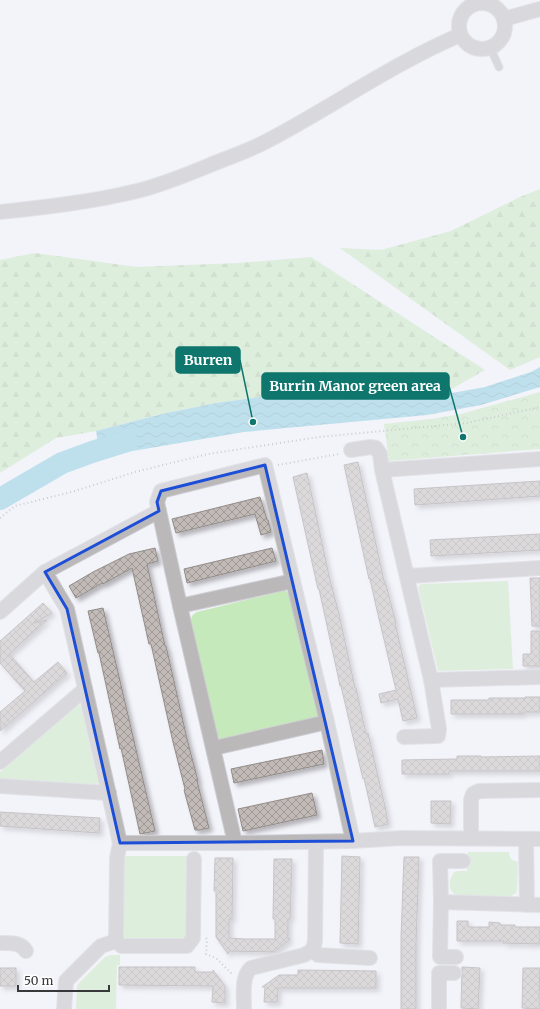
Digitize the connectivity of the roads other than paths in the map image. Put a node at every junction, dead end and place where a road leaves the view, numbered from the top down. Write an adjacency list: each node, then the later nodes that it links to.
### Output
1 (473, 2): 3 (street); 4 (street)
2 (540, 9): 3 (street)
3 (504, 19): 5 (street)
4 (460, 35): 5 (street); 7 (street)
5 (490, 47): 6 (lane)
6 (499, 67)
7 (0, 212)
8 (351, 450): 10 (street)
9 (540, 459): 10 (street)
10 (382, 470): 14 (street)
11 (159, 511): 13 (street); 15 (street); 16 (street)
12 (540, 568): 14 (street)
13 (45, 572): 17 (street); 20 (street)
14 (408, 576): 19 (street)
15 (293, 581): 16 (street); 21 (street)
16 (180, 606): 23 (street)
17 (0, 612)
18 (540, 677): 19 (street)
19 (431, 680): 22 (street)
20 (85, 689): 24 (street); 27 (street)
21 (327, 722): 23 (street); 30 (street)
22 (404, 737)
23 (214, 748): 33 (street)
24 (0, 762)
25 (0, 786): 27 (street)
26 (540, 790): 28 (street)
27 (109, 793): 32 (street)
28 (471, 838): 29 (street); 30 (street)
29 (533, 839): 37 (street)
30 (353, 841): 31 (street)
31 (316, 842): 33 (street); 40 (street)
32 (120, 843): 33 (street); 38 (street)
33 (235, 843)
34 (194, 859): 38 (street)
35 (462, 861): 36 (street)
36 (440, 902): 37 (street); 42 (street)
37 (534, 905)
38 (116, 941): 45 (street)
39 (0, 943): 41 (street)
40 (313, 950): 43 (street); 46 (street)
41 (26, 951)
42 (456, 957)
43 (370, 958)
44 (454, 973): 47 (street)
45 (64, 1009)
46 (244, 1009)
47 (439, 1009)

